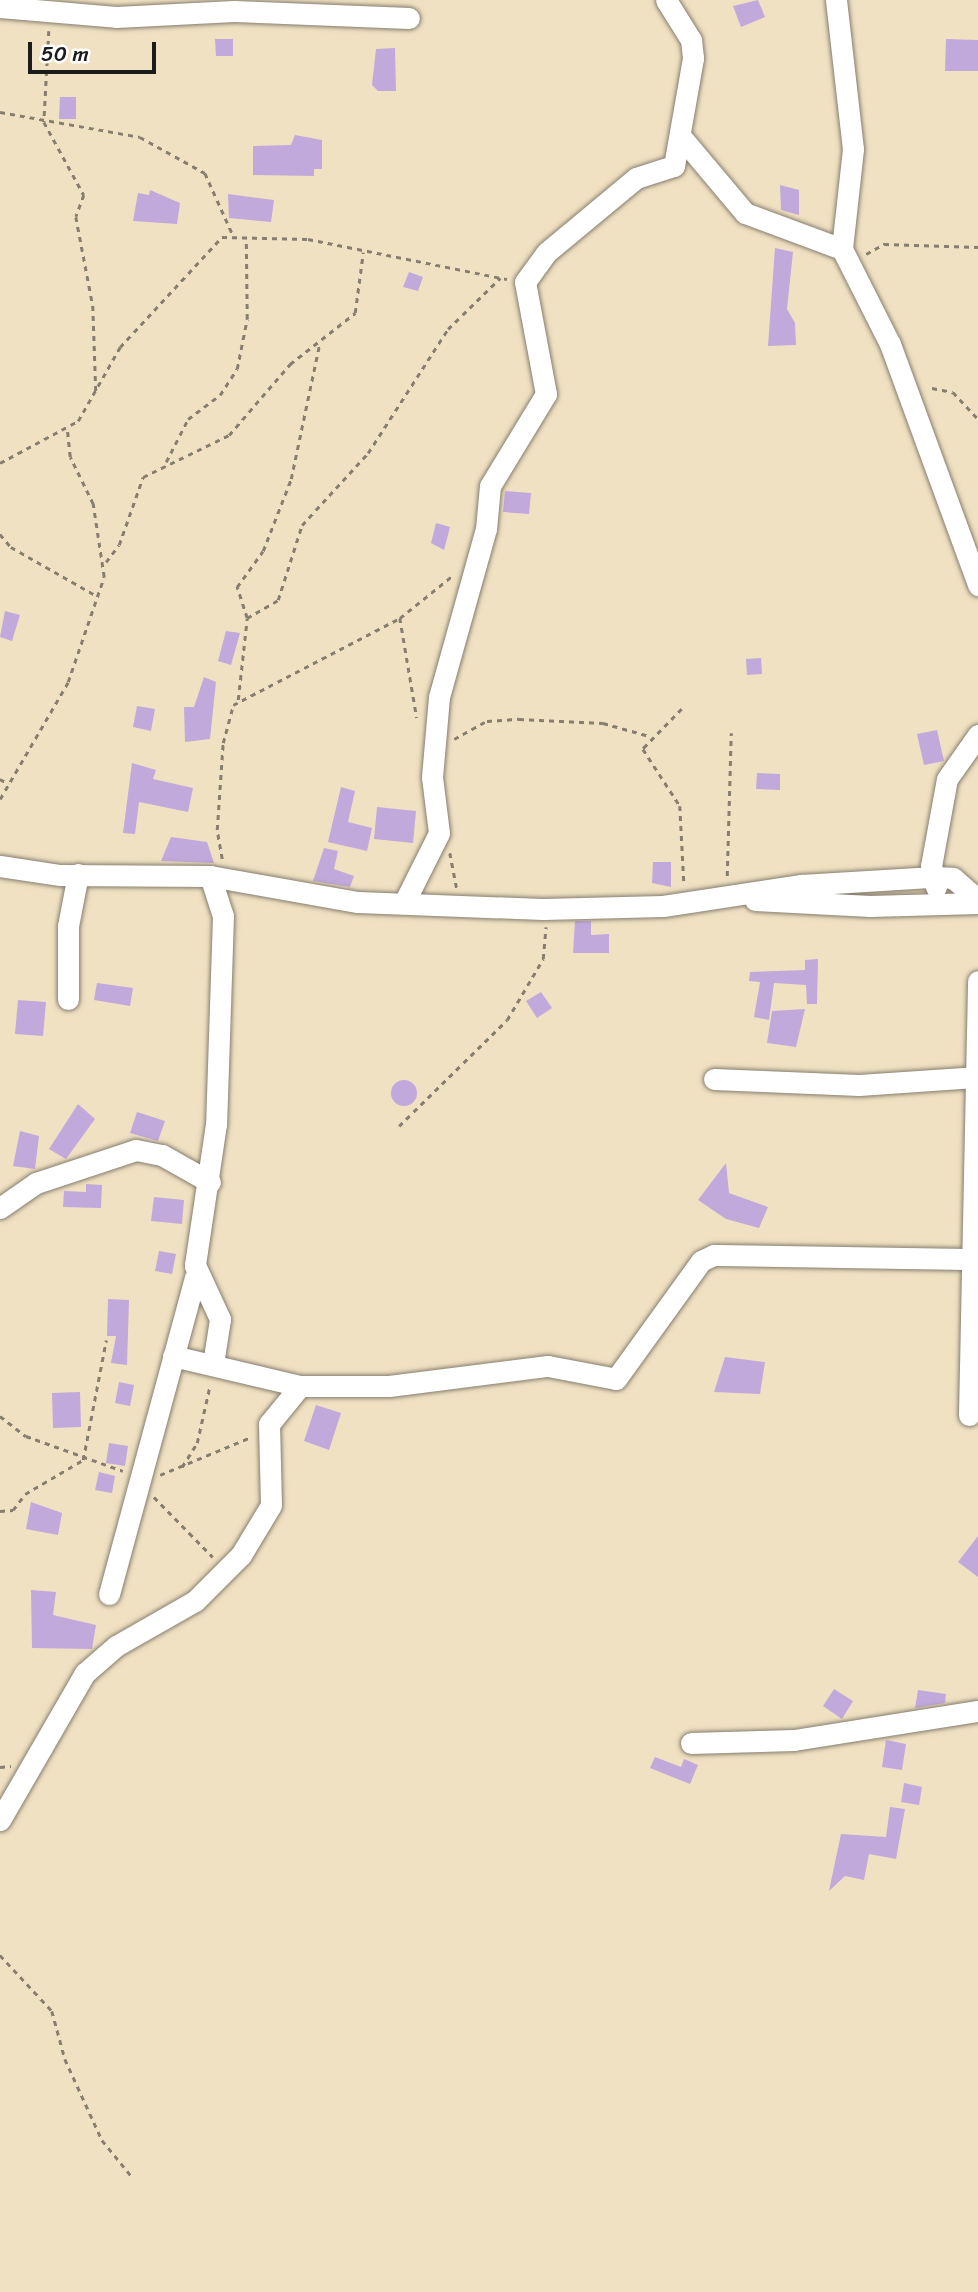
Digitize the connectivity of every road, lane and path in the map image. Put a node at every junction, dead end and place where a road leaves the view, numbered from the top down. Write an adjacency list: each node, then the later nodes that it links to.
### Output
1 (666, 0): 8 (street)
2 (836, 0): 13 (street)
3 (31, 5): 4 (street); 5 (street); 7 (path)
4 (0, 7)
5 (409, 18)
6 (0, 112): 7 (path)
7 (44, 122): 9 (path); 18 (path)
8 (682, 138): 13 (street); 15 (street)
9 (233, 235): 10 (path); 18 (path)
10 (246, 239): 12 (path); 21 (path)
11 (978, 247): 13 (path)
12 (363, 253): 14 (path); 16 (path)
13 (846, 258): 26 (street)
14 (500, 278): 15 (path); 28 (path)
15 (525, 282): 25 (street)
16 (319, 346): 21 (path); 28 (path)
17 (932, 388): 19 (path)
18 (96, 394): 20 (path)
19 (978, 419)
20 (67, 429): 22 (path); 24 (path)
21 (166, 462): 24 (path)
22 (0, 463)
23 (0, 534): 27 (path)
24 (106, 562): 27 (path)
25 (476, 565): 29 (path); 36 (street)
26 (978, 585)
27 (97, 596): 38 (path)
28 (247, 618): 30 (path)
29 (400, 618): 30 (path); 32 (path)
30 (238, 699): 44 (path)
31 (682, 709): 35 (path)
32 (418, 724)
33 (731, 733): 45 (path)
34 (978, 735): 43 (street)
35 (649, 736): 36 (path); 46 (path)
36 (437, 752): 40 (street)
37 (0, 779): 38 (path)
38 (9, 784): 39 (path)
39 (0, 799)
40 (439, 833): 47 (street); 50 (path)
41 (0, 866): 42 (street)
42 (78, 874): 44 (street); 53 (street)
43 (930, 877): 45 (street); 48 (street); 49 (street)
44 (218, 878): 47 (street); 57 (street)
45 (729, 897): 46 (street); 49 (street)
46 (685, 900): 51 (street)
47 (404, 902): 50 (street)
48 (978, 902): 49 (street)
49 (947, 904)
50 (460, 905): 51 (street)
51 (543, 909): 56 (path)
52 (978, 981): 54 (street)
53 (68, 999)
54 (975, 1077): 55 (street); 59 (street)
55 (714, 1079)
56 (399, 1126)
57 (210, 1182): 58 (street); 60 (street)
58 (0, 1208)
59 (972, 1259): 64 (street); 65 (street)
60 (195, 1277): 62 (street); 63 (street)
61 (106, 1340): 68 (path)
62 (173, 1356): 63 (street); 70 (street)
63 (209, 1363): 64 (street); 69 (path)
64 (300, 1386): 67 (street)
65 (969, 1415)
66 (0, 1416): 68 (path)
67 (269, 1424): 69 (path); 72 (street)
68 (85, 1456): 70 (path); 71 (path)
69 (180, 1469): 70 (path)
70 (138, 1475): 72 (path); 73 (street)
71 (0, 1511)
72 (229, 1570): 76 (street)
73 (109, 1594)
74 (978, 1711): 75 (street)
75 (691, 1743)
76 (0, 1820)
77 (0, 1955): 78 (path)
78 (133, 2178)

